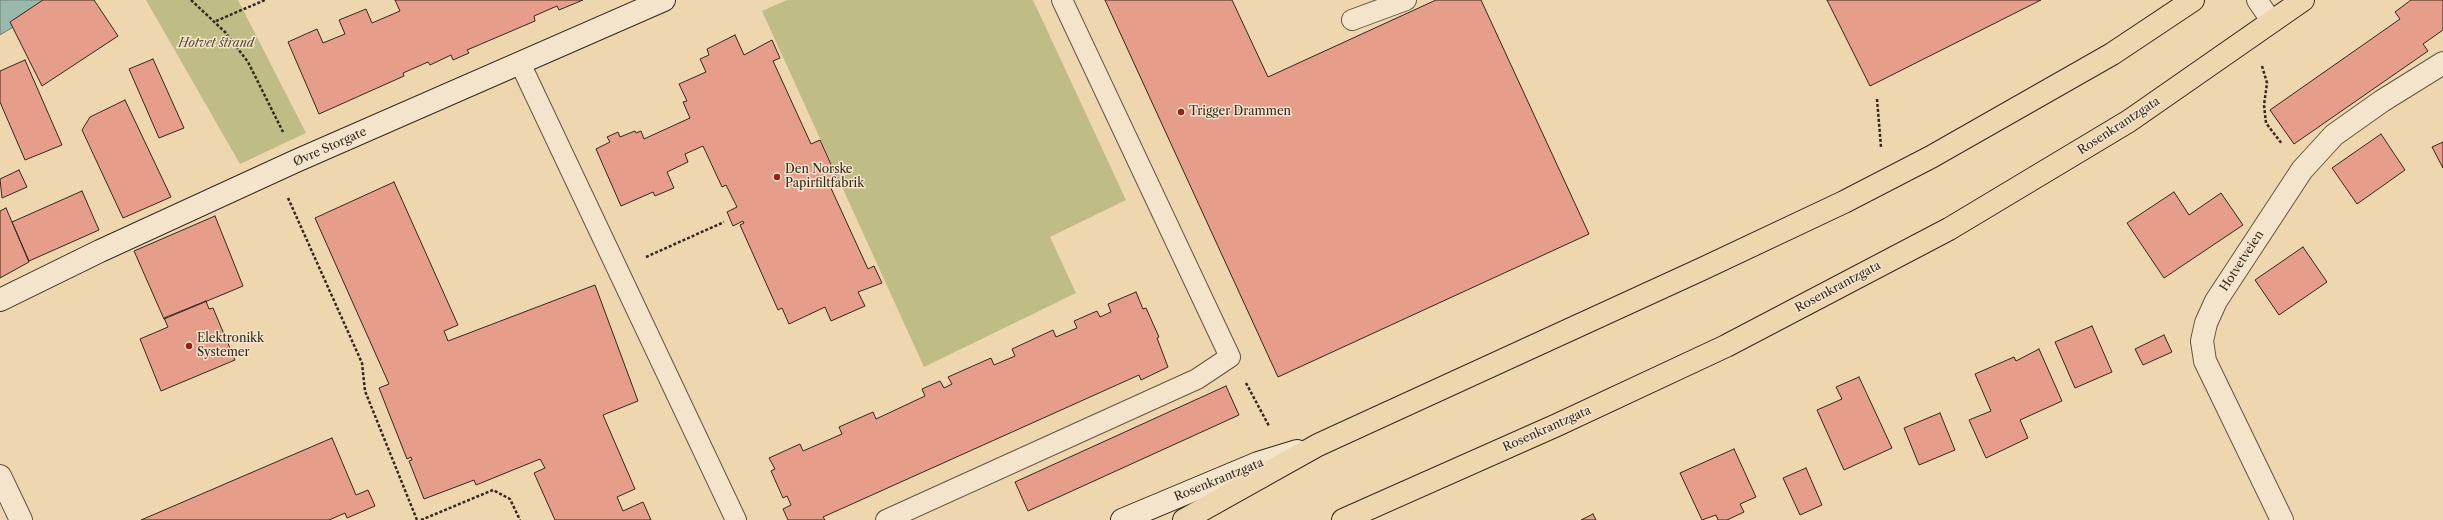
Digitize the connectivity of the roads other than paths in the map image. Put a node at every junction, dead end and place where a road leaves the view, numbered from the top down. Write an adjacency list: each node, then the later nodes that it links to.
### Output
1 (664, 0): 10 (street, Øvre Storgate)
2 (1062, 0): 16 (lane)
3 (1406, 0): 7 (lane)
4 (2193, 0): 12 (main road, Rosenkrantzgata)
5 (2257, 0): 8 (lane)
6 (2303, 0): 8 (main road, Rosenkrantzgata)
7 (1352, 20)
8 (2272, 22): 19 (main road, Rosenkrantzgata)
9 (2443, 63): 20 (street, Hotvetveien)
10 (520, 64): 11 (street, Øvre Storgate); 15 (lane)
11 (0, 300)
12 (1318, 445): 17 (street, Rosenkrantzgata); 18 (main road, Rosenkrantzgata)
13 (0, 476): 14 (street)
14 (21, 520)
15 (736, 520)
16 (886, 520)
17 (1122, 520)
18 (1184, 520)
19 (1343, 520)
20 (2282, 520)

